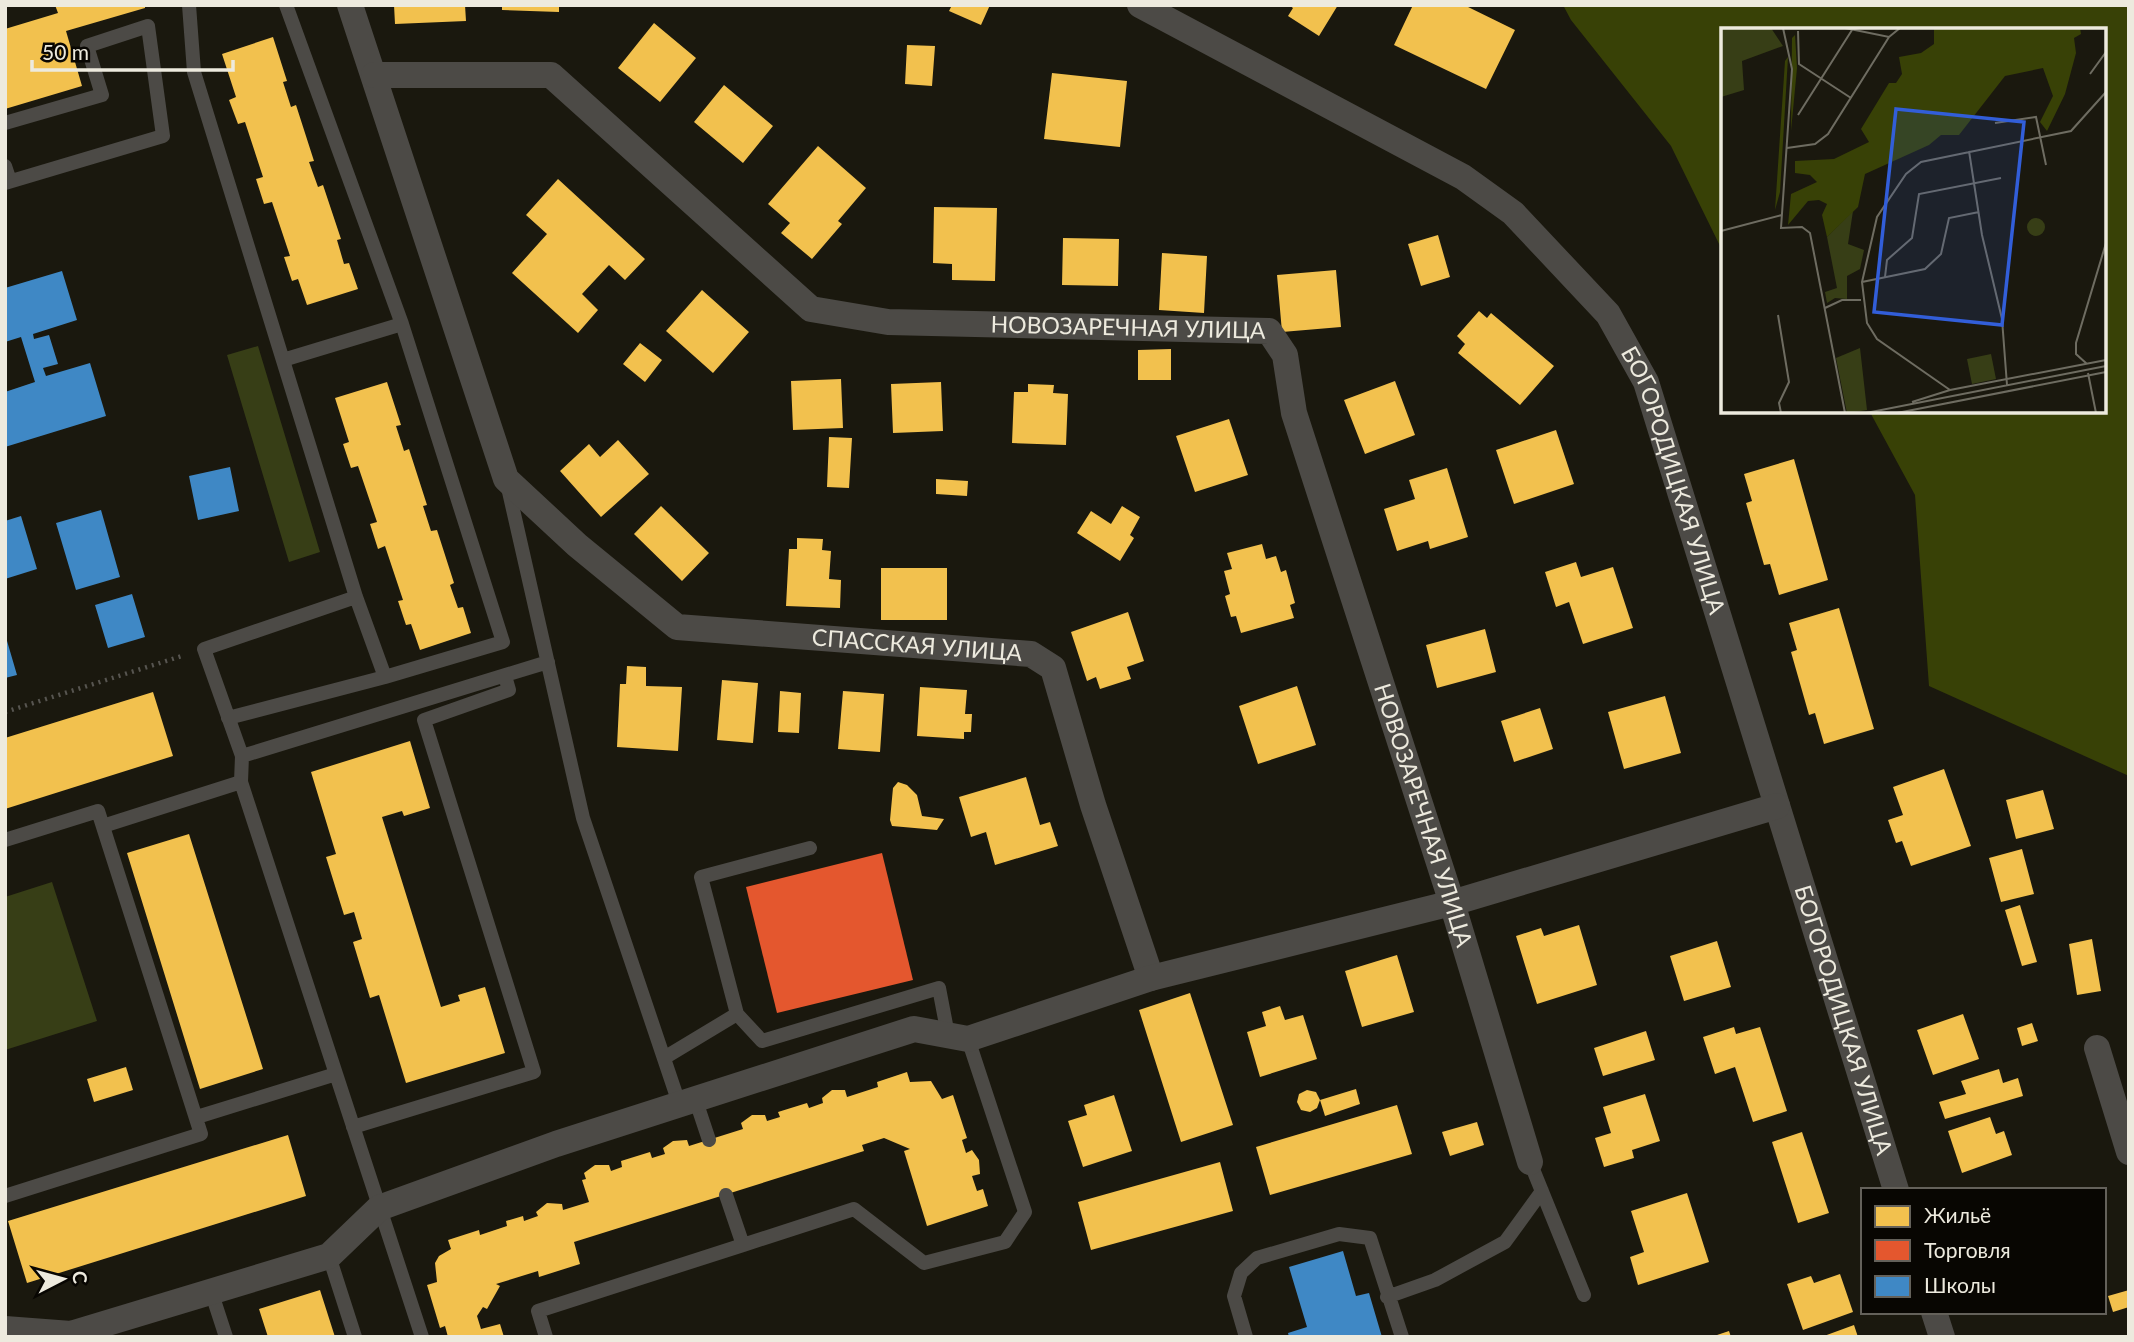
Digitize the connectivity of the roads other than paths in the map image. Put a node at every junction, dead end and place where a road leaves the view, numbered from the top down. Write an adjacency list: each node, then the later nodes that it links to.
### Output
1 (190, 5): 10 (lane)
2 (286, 5): 9 (lane)
3 (350, 5): 5 (street)
4 (1140, 5): 19 (street, БОГОРОДИЦКАЯ УЛИЦА)
5 (374, 75): 11 (street); 23 (street, НОВОЗАРЕЧНАЯ УЛИЦА)
6 (5, 123): 8 (lane)
7 (5, 166): 8 (lane)
8 (8, 182)
9 (402, 324): 10 (lane); 15 (lane)
10 (283, 360): 12 (lane)
11 (506, 478): 13 (lane); 24 (street, СПАССКАЯ УЛИЦА)
12 (356, 597): 15 (lane); 16 (lane)
13 (548, 662): 14 (lane); 28 (lane)
14 (505, 676): 17 (lane); 32 (lane)
15 (385, 677): 16 (lane)
16 (228, 718): 17 (lane)
17 (242, 756): 18 (lane)
18 (242, 782): 20 (lane); 29 (lane)
19 (1777, 806): 23 (street); 36 (street, БОГОРОДИЦКАЯ УЛИЦА)
20 (103, 826): 21 (lane); 31 (lane)
21 (5, 840)
22 (810, 848): 25 (lane)
23 (1452, 903): 24 (street); 35 (street, НОВОЗАРЕЧНАЯ УЛИЦА)
24 (1151, 978): 26 (street)
25 (737, 1014): 26 (lane); 28 (lane)
26 (958, 1037): 30 (street); 41 (lane)
27 (2096, 1048): 34 (street)
28 (664, 1058): 30 (lane)
29 (336, 1074): 31 (lane); 32 (lane)
30 (688, 1104): 33 (lane); 40 (street)
31 (197, 1118): 39 (lane)
32 (353, 1127): 40 (lane)
33 (709, 1140)
34 (2129, 1152)
35 (1530, 1162): 37 (lane)
36 (1895, 1188)
37 (1542, 1191): 44 (lane); 45 (lane)
38 (726, 1195): 41 (lane)
39 (5, 1196)
40 (379, 1208): 42 (street); 50 (lane)
41 (743, 1245): 51 (lane)
42 (329, 1256): 43 (street); 49 (lane)
43 (211, 1291): 47 (street); 48 (lane)
44 (1584, 1295)
45 (1387, 1297): 52 (lane); 53 (lane)
46 (1935, 1314): 54 (street)
47 (6, 1325)
48 (226, 1337)
49 (355, 1337)
50 (422, 1337)
51 (546, 1337)
52 (1246, 1337)
53 (1402, 1337)
54 (1942, 1337)

